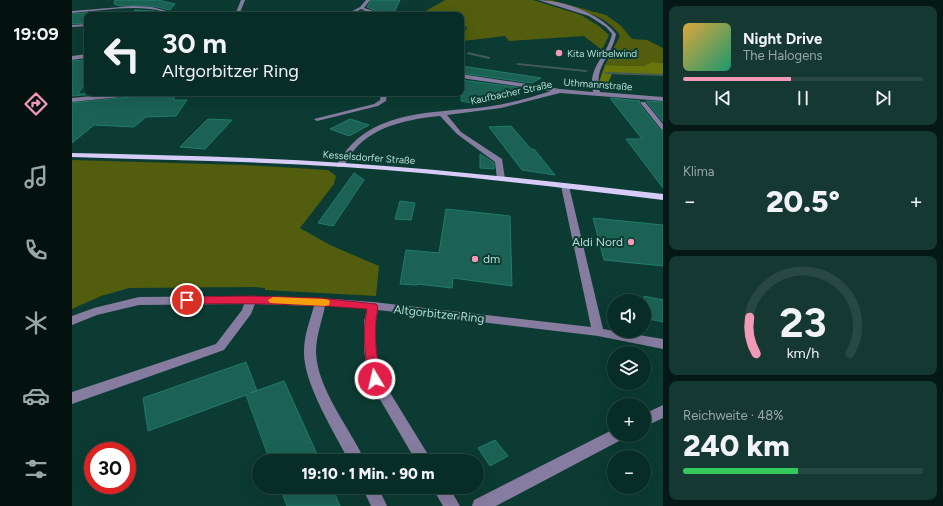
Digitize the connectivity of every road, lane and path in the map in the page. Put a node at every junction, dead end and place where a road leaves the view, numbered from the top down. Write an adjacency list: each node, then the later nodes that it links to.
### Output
1 (243, 0): 10 (street)
2 (368, 0): 6 (street)
3 (540, 0): 19 (street)
4 (137, 1): 5 (street)
5 (133, 7): 7 (street); 8 (street); 9 (street)
6 (361, 8): 11 (street); 12 (street)
7 (72, 12)
8 (127, 12)
9 (167, 12)
10 (238, 12)
11 (353, 12)
12 (371, 12)
13 (84, 25): 14 (street)
14 (72, 26)
15 (84, 56): 16 (street)
16 (72, 58)
17 (464, 76): 18 (street, Uthmannstraße)
18 (560, 91): 19 (street, Uthmannstraße); 25 (street, Kaufbacher Straße)
19 (597, 94): 22 (street, Uthmannstraße)
20 (111, 96): 23 (street)
21 (384, 96): 26 (street)
22 (663, 99)
23 (72, 100)
24 (643, 103): 27 (street)
25 (442, 114): 29 (street, Kaufbacher Straße); 30 (street)
26 (317, 119)
27 (663, 128)
28 (72, 155): 29 (main road, Kesselsdorfer Straße)
29 (340, 165): 30 (main road, Kesselsdorfer Straße)
30 (501, 179): 31 (main road, Kesselsdorfer Straße)
31 (565, 186): 32 (main road, Kesselsdorfer Straße); 37 (street)
32 (663, 197)
33 (251, 300): 34 (street, Altgorbitzer Ring); 36 (street, Altgorbitzer Ring); 39 (street)
34 (320, 302): 35 (street, Altgorbitzer Ring); 43 (street)
35 (373, 306): 37 (street, Altgorbitzer Ring); 44 (street)
36 (72, 321)
37 (598, 332): 38 (street, Altgorbitzer Ring)
38 (663, 344)
39 (72, 398)
40 (663, 411): 41 (street)
41 (651, 417)
42 (607, 440): 49 (street)
43 (353, 454)
44 (420, 454)
45 (374, 494): 47 (street)
46 (444, 494): 48 (street)
47 (380, 506)
48 (452, 506)
49 (480, 506)

